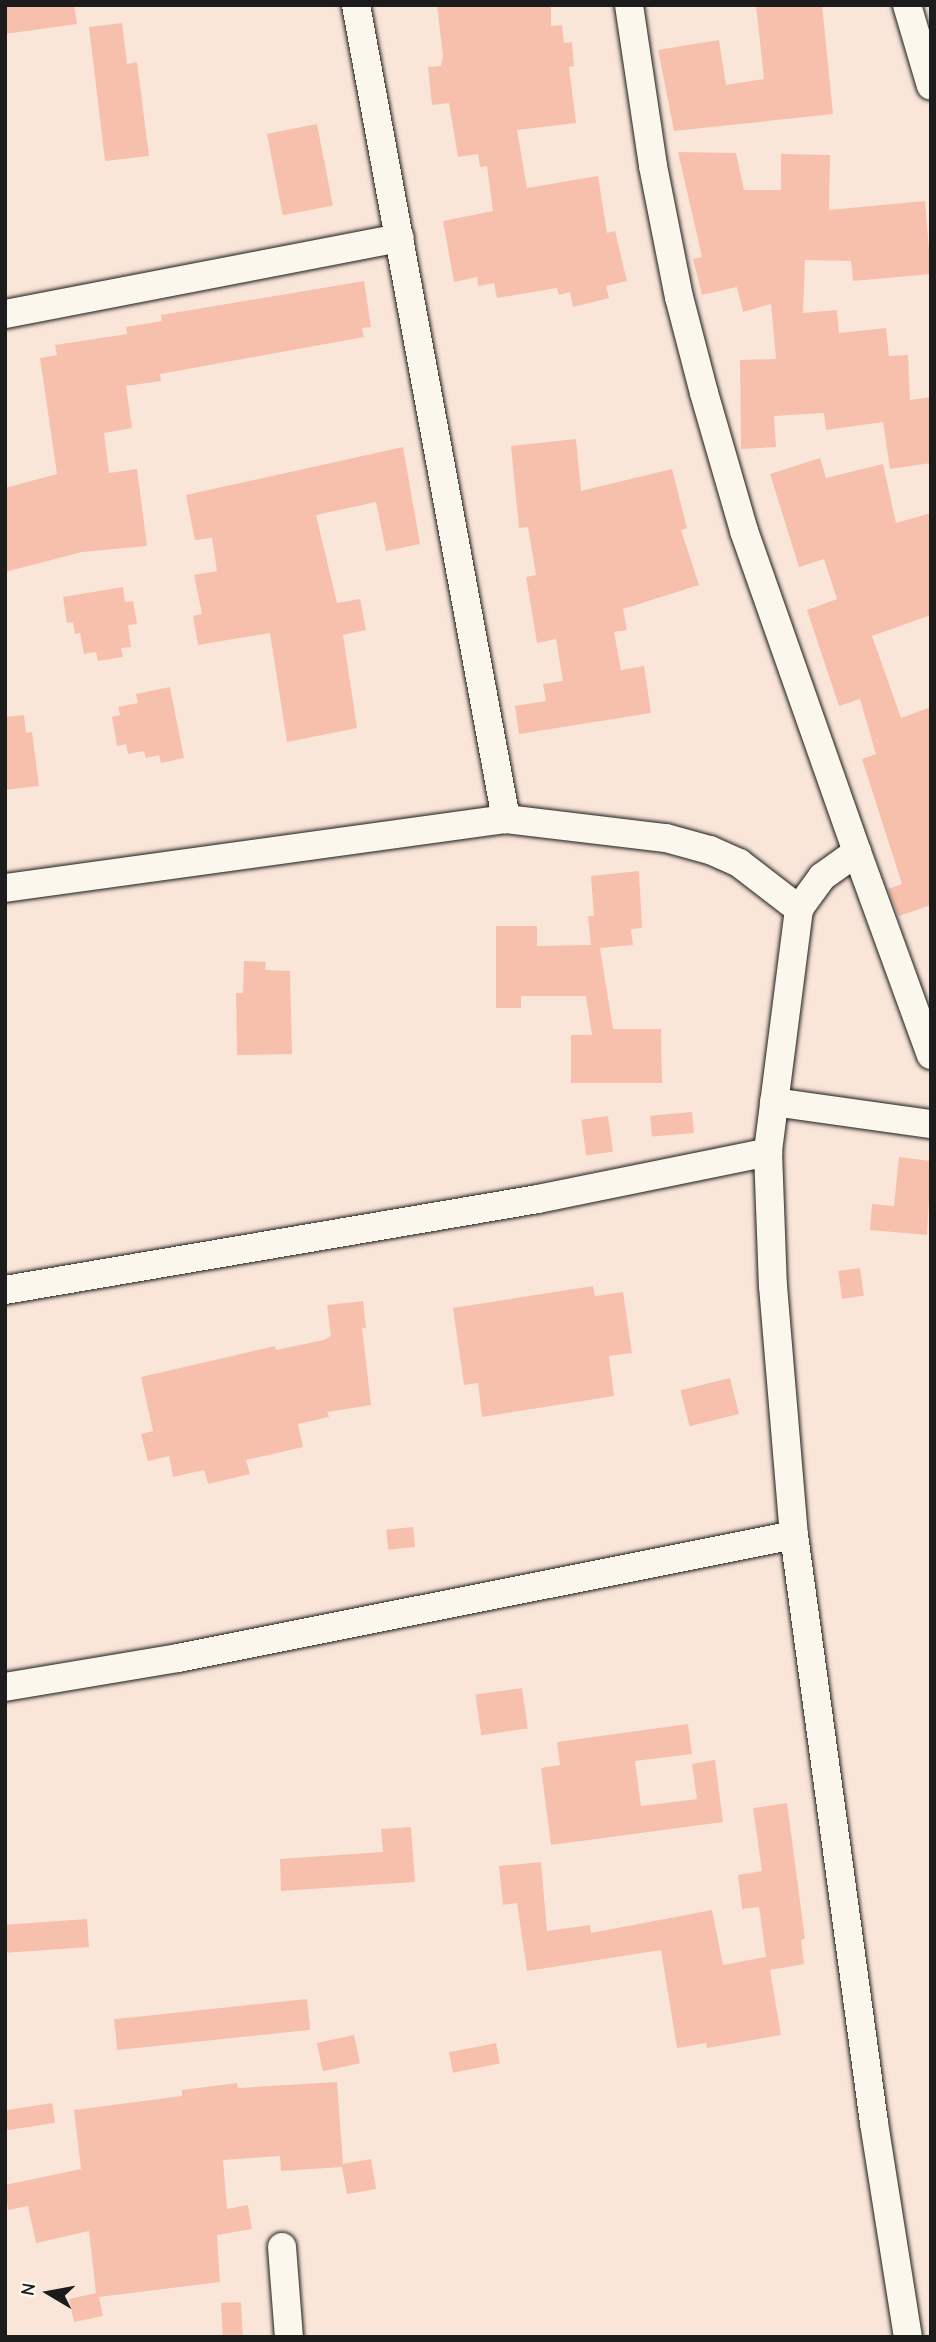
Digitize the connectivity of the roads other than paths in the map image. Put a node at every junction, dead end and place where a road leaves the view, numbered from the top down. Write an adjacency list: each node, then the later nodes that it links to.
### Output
1 (356, 5): 5 (street)
2 (629, 5): 8 (street)
3 (907, 5): 4 (street)
4 (930, 81)
5 (400, 238): 6 (street); 7 (street)
6 (5, 314)
7 (506, 819): 9 (street); 10 (street)
8 (857, 852): 10 (street); 11 (street)
9 (5, 888)
10 (799, 909): 12 (street)
11 (931, 1055)
12 (774, 1102): 13 (street); 14 (street)
13 (931, 1124)
14 (768, 1152): 15 (street); 16 (street)
15 (5, 1290)
16 (794, 1535): 17 (street); 20 (street)
17 (5, 1687)
18 (282, 2247): 19 (street)
19 (289, 2337)
20 (908, 2337)

